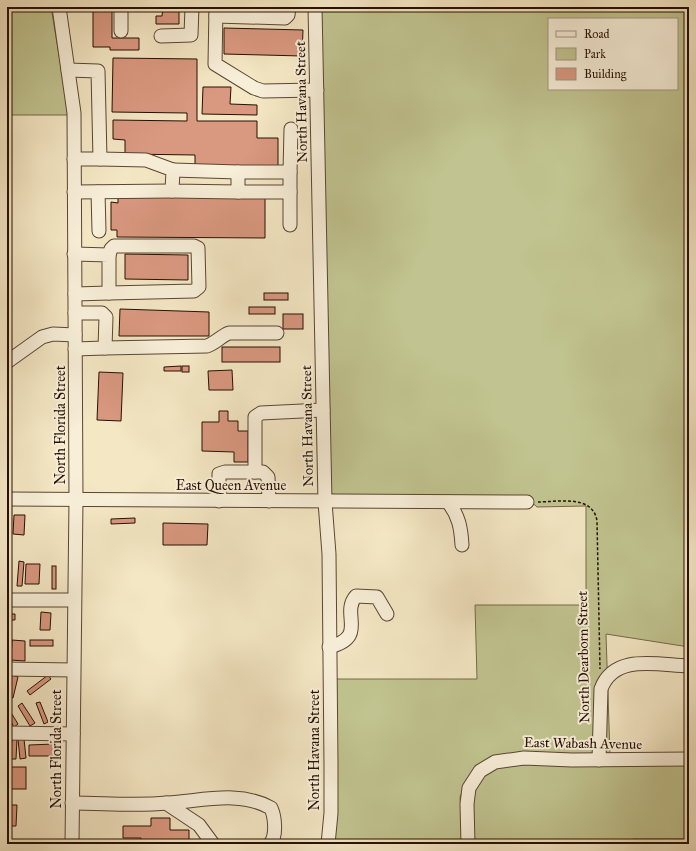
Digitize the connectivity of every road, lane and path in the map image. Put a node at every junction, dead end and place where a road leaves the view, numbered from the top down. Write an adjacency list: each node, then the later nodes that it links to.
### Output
1 (58, 7): 9 (street, North Florida Street)
2 (121, 7): 7 (street)
3 (192, 7): 8 (street)
4 (288, 7): 6 (street)
5 (315, 7): 10 (street, North Havana Street)
6 (216, 12): 10 (street)
7 (121, 31)
8 (161, 36)
9 (68, 70): 12 (street, North Florida Street); 13 (street)
10 (317, 90): 34 (street, North Havana Street)
11 (291, 128): 16 (street)
12 (74, 159): 13 (street); 18 (street, North Florida Street)
13 (100, 159): 14 (street)
14 (173, 170): 15 (street); 17 (street)
15 (238, 172): 16 (street); 20 (street)
16 (290, 172): 21 (street)
17 (172, 191): 19 (street); 20 (street)
18 (74, 192): 19 (street); 24 (street, North Florida Street)
19 (98, 192): 23 (street)
20 (238, 192): 21 (street)
21 (290, 192): 22 (street)
22 (290, 225)
23 (99, 231)
24 (74, 254): 25 (street); 27 (street, North Florida Street)
25 (109, 254): 26 (street); 26 (street)
26 (109, 293): 27 (street)
27 (75, 294): 28 (street, North Florida Street)
28 (75, 313): 30 (street, North Florida Street); 31 (street)
29 (277, 333): 31 (street)
30 (75, 335): 32 (street, North Florida Street); 33 (street)
31 (105, 348): 32 (street)
32 (75, 349): 37 (street, North Florida Street)
33 (7, 362)
34 (323, 410): 35 (street); 40 (street, North Havana Street)
35 (255, 472): 38 (street); 39 (street)
36 (7, 499): 37 (street, East Queen Avenue)
37 (76, 500): 38 (street, East Queen Avenue); 45 (street, North Florida Street)
38 (219, 501): 39 (street, East Queen Avenue)
39 (269, 501): 40 (street, East Queen Avenue)
40 (325, 502): 41 (street, East Queen Avenue); 47 (street, North Havana Street)
41 (448, 502): 42 (street, East Queen Avenue); 43 (street)
42 (527, 502): 51 (path, North Dearborn Street)
43 (462, 545)
44 (7, 600): 45 (street)
45 (74, 600): 50 (street, North Florida Street)
46 (387, 614): 47 (street)
47 (329, 647): 61 (street, North Havana Street)
48 (688, 666): 51 (street)
49 (7, 669): 50 (street)
50 (73, 670): 53 (street, North Florida Street)
51 (600, 689): 55 (street, North Dearborn Street)
52 (7, 733): 53 (street)
53 (73, 734): 56 (street, North Florida Street)
54 (689, 759): 55 (street, East Wabash Avenue)
55 (599, 760): 62 (street, East Wabash Avenue)
56 (72, 803): 57 (street); 58 (street, North Florida Street)
57 (166, 803): 59 (street); 60 (street)
58 (72, 844)
59 (213, 844)
60 (270, 844)
61 (328, 844)
62 (468, 844)

